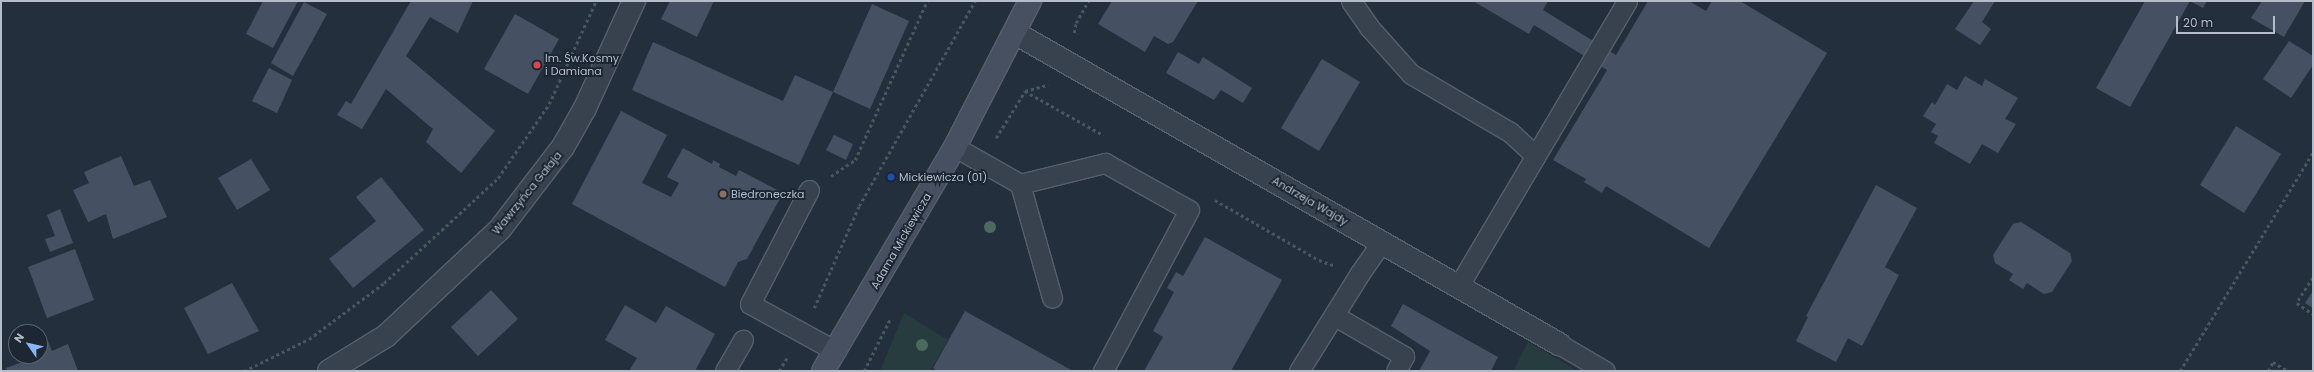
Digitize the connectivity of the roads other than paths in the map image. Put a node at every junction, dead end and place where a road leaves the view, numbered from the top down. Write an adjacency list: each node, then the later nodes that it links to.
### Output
1 (634, 1): 17 (street, Wawrzyńca Gałaja)
2 (1030, 1): 5 (street, Adama Mickiewicza)
3 (1351, 1): 7 (lane)
4 (1627, 1): 7 (lane)
5 (1015, 33): 6 (street, Adama Mickiewicza); 10 (street, Andrzeja Wajdy)
6 (955, 147): 8 (lane); 16 (street, Adama Mickiewicza)
7 (1536, 156): 11 (lane)
8 (1020, 184): 12 (lane); 20 (lane)
9 (809, 190): 16 (lane)
10 (1382, 242): 11 (street, Andrzeja Wajdy); 13 (lane)
11 (1458, 286): 15 (street, Andrzeja Wajdy)
12 (1052, 298)
13 (1335, 316): 21 (lane); 22 (lane)
14 (743, 340): 18 (lane)
15 (1559, 344): 23 (lane, Andrzeja Wajdy)
16 (836, 351): 19 (street, Adama Mickiewicza)
17 (328, 371)
18 (725, 371)
19 (823, 371)
20 (1103, 371)
21 (1299, 371)
22 (1396, 371)
23 (1605, 371)

